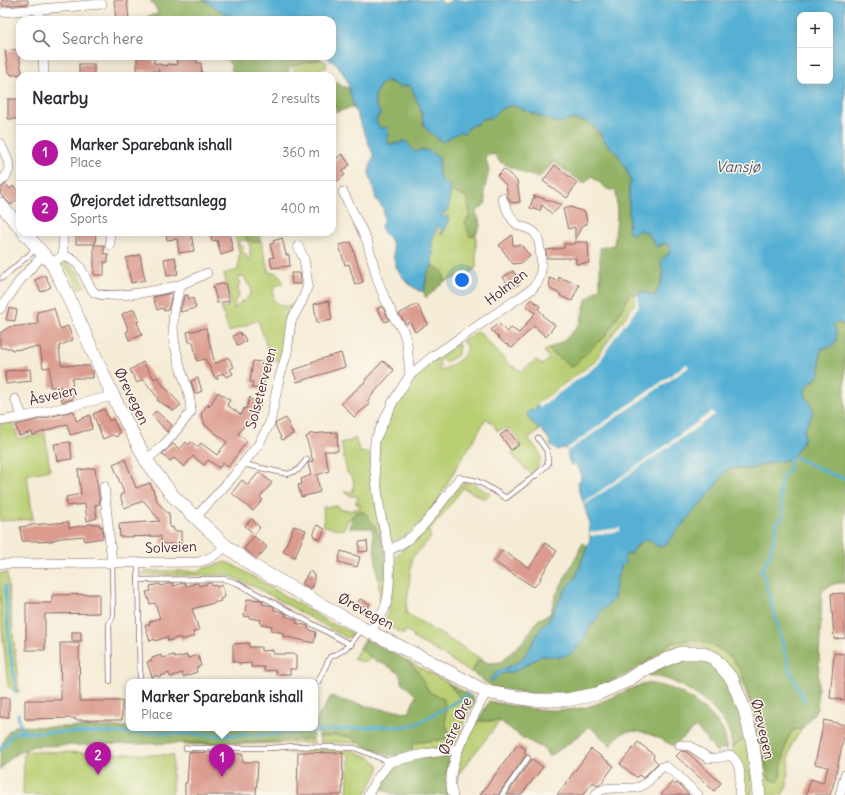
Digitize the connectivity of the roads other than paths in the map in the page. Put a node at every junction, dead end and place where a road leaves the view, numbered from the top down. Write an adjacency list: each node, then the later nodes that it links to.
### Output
1 (102, 4): 2 (street)
2 (39, 10): 3 (street); 4 (street)
3 (4, 12)
4 (40, 16)
5 (43, 60): 6 (street)
6 (44, 72)
7 (0, 143): 8 (street)
8 (0, 182)
9 (343, 192): 24 (street)
10 (502, 198): 24 (street, Holmen)
11 (0, 204): 12 (street)
12 (16, 222)
13 (27, 236): 18 (street, Ørevegen)
14 (63, 236): 19 (street)
15 (110, 236): 16 (street)
16 (110, 245)
17 (298, 246): 32 (street, Solseterveien)
18 (44, 255): 19 (street); 21 (lane); 23 (street); 25 (street, Ørevegen)
19 (63, 255): 22 (street)
20 (207, 273): 22 (street)
21 (2, 278)
22 (181, 285): 31 (street)
23 (0, 309)
24 (410, 375): 37 (street, Holmen)
25 (113, 396): 27 (street, Åsveien); 31 (street, Ørevegen)
26 (15, 399): 27 (street)
27 (23, 417): 28 (street, Åsveien)
28 (0, 421)
29 (538, 438): 33 (lane)
30 (307, 459): 32 (lane)
31 (146, 460): 35 (street, Ørevegen)
32 (243, 464): 35 (street, Solseterveien)
33 (459, 479): 37 (street)
34 (104, 486): 39 (street)
35 (194, 518): 36 (street, Ørevegen)
36 (226, 546): 38 (street, Solveien); 42 (street, Ørevegen)
37 (389, 550): 42 (street, Holmen)
38 (138, 562): 39 (street, Solveien); 41 (lane)
39 (112, 563): 40 (street, Solveien); 45 (lane)
40 (0, 564)
41 (138, 580): 43 (lane); 44 (lane)
42 (366, 630): 43 (lane); 47 (street, Ørevegen)
43 (351, 645): 46 (lane)
44 (140, 679)
45 (110, 681)
46 (318, 682)
47 (486, 692): 50 (street, Østre Øre); 60 (street, Ørevegen)
48 (680, 745): 59 (street)
49 (186, 748): 52 (lane)
50 (458, 749): 52 (street); 55 (street, Østre Øre)
51 (528, 758): 56 (lane)
52 (390, 762): 54 (street)
53 (845, 775): 61 (street)
54 (368, 795)
55 (453, 795)
56 (502, 795)
57 (595, 795): 58 (street)
58 (698, 795)
59 (739, 795)
60 (759, 795)
61 (840, 795)

